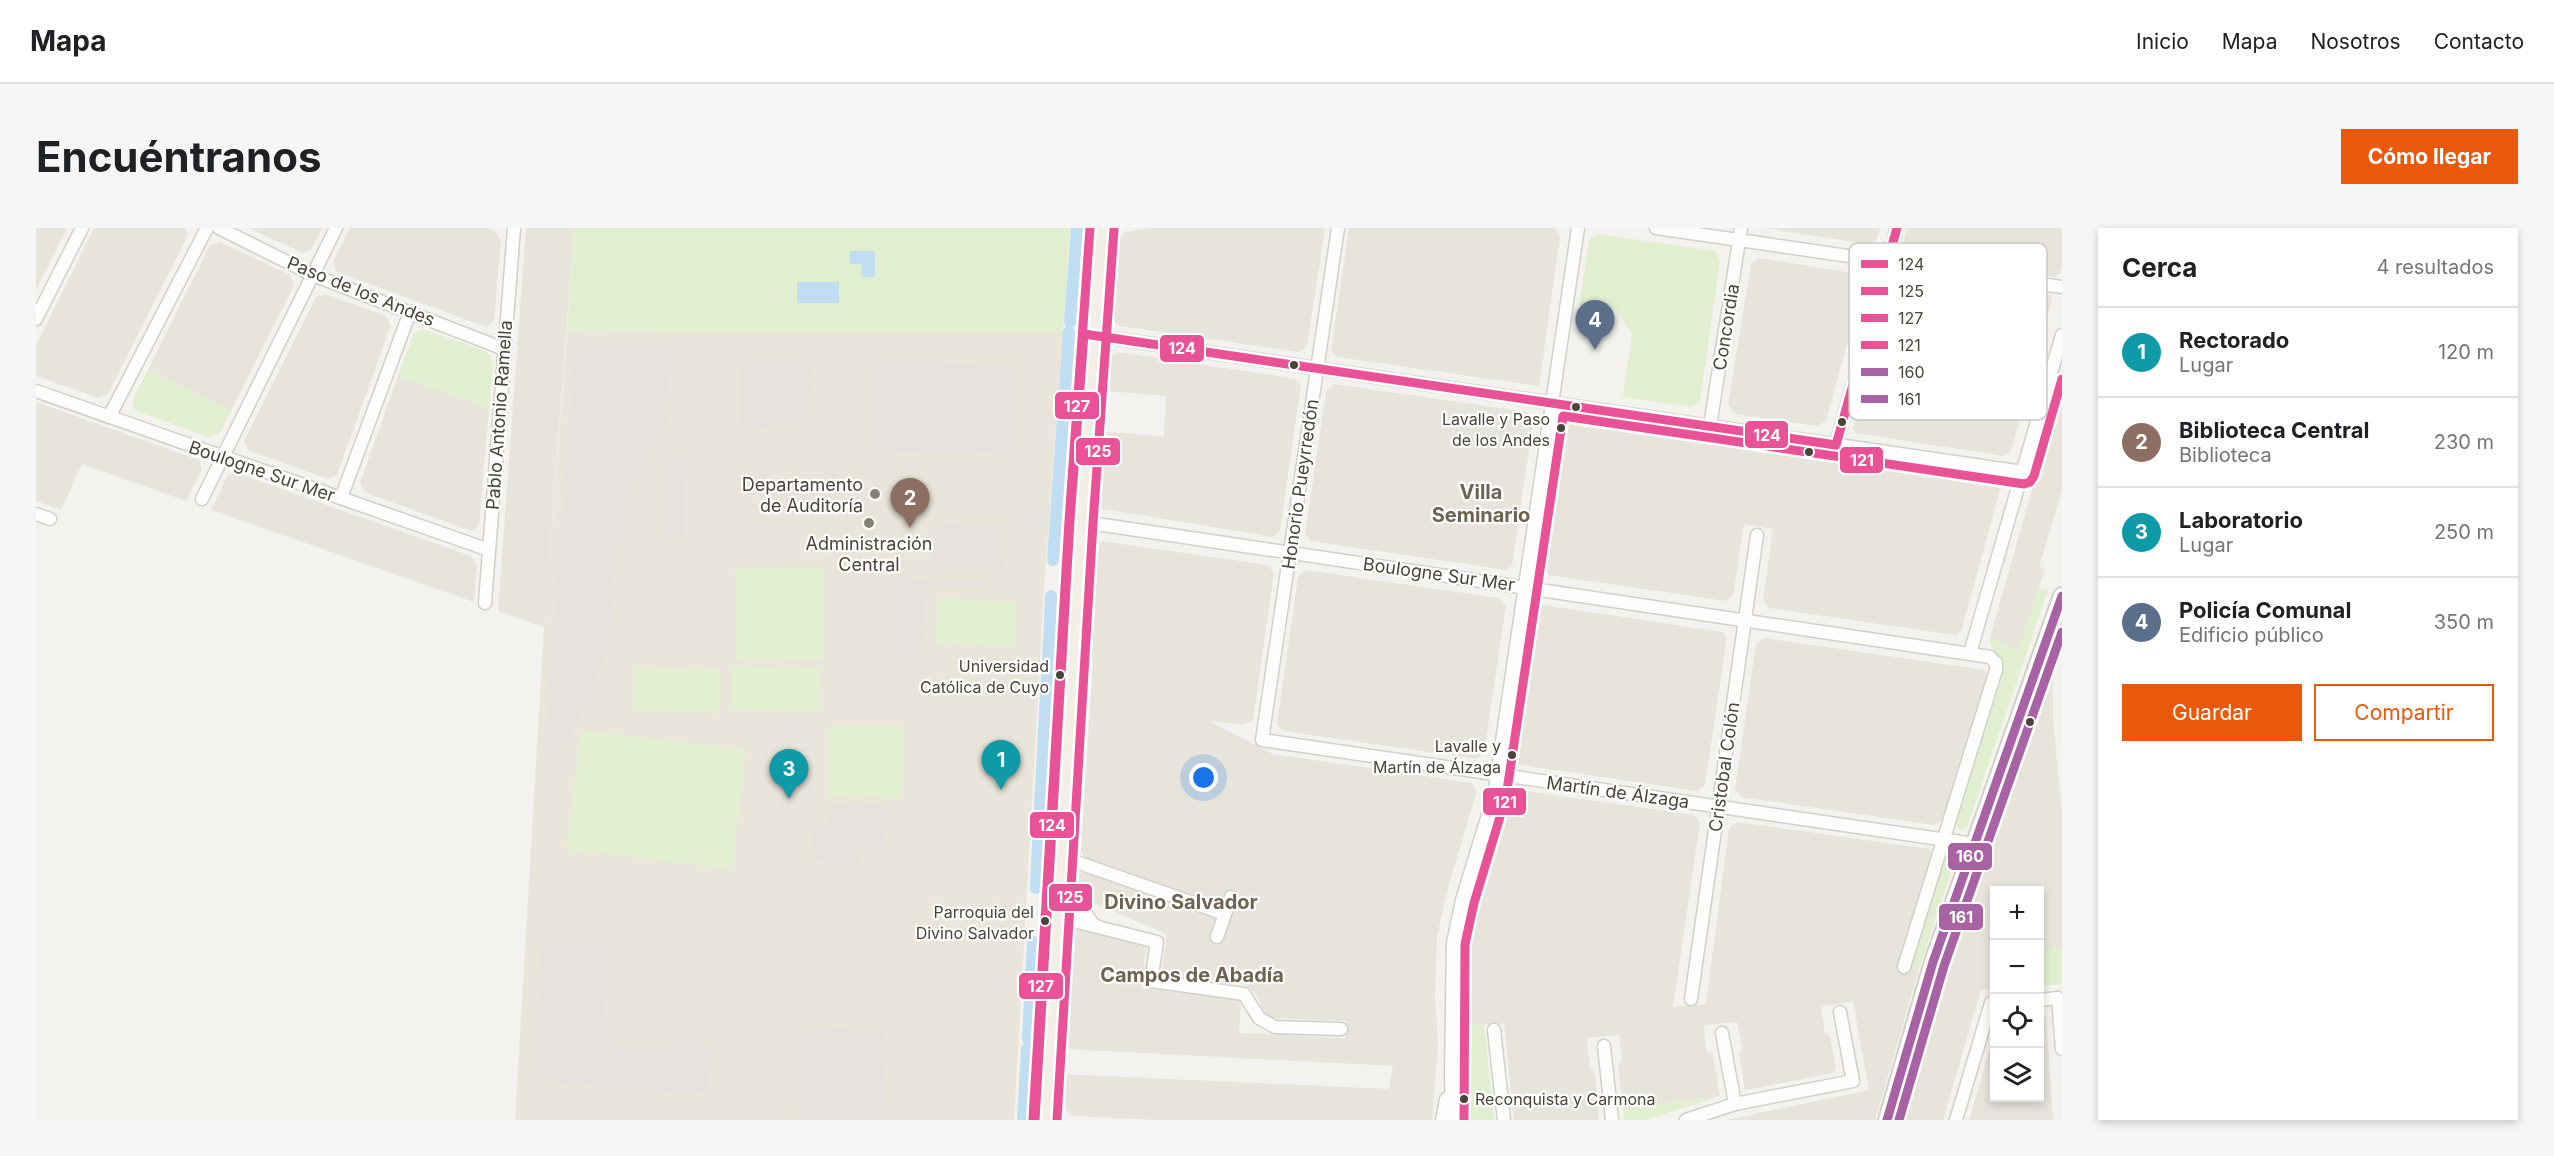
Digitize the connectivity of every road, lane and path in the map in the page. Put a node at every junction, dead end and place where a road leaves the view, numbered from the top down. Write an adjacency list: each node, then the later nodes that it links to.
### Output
1 (82, 228): 19 (street)
2 (207, 228): 28 (street)
3 (219, 228): 15 (street, Paso de los Andes)
4 (336, 228): 15 (street)
5 (514, 228): 22 (street, Pablo Antonio Ramella)
6 (1092, 228): 20 (main road)
7 (1102, 228): 20 (main road)
8 (1338, 228): 23 (street, Honorio Pueyrredón)
9 (1578, 228): 27 (street)
10 (1656, 228): 12 (street)
11 (1897, 228): 13 (street)
12 (1740, 234): 14 (street); 30 (street, Concordia)
13 (1893, 243)
14 (1849, 255)
15 (313, 275): 18 (street, Paso de los Andes); 32 (street)
16 (2047, 285): 17 (street)
17 (2062, 287)
18 (410, 312): 22 (street, Paso de los Andes); 34 (street)
19 (36, 319)
20 (1090, 335): 23 (street); 38 (main road)
21 (2062, 335): 24 (street)
22 (504, 349): 40 (street, Pablo Antonio Ramella)
23 (1317, 368): 27 (street); 41 (street, Honorio Pueyrredón)
24 (2047, 388)
25 (36, 391): 28 (street, Boulogne Sur Mer)
26 (1849, 399): 31 (street)
27 (1553, 402): 30 (street); 42 (street)
28 (109, 417): 32 (street, Boulogne Sur Mer)
29 (2038, 420): 33 (street)
30 (1710, 426): 31 (street)
31 (1836, 445): 33 (street)
32 (223, 457): 34 (street, Boulogne Sur Mer); 35 (street)
33 (2023, 472): 46 (street)
34 (340, 498): 40 (street, Boulogne Sur Mer)
35 (202, 499)
36 (36, 514): 37 (street)
37 (50, 519)
38 (1076, 521): 41 (street, Boulogne Sur Mer); 52 (main road); 69 (main road)
39 (1757, 535): 45 (street, Cristobal Colón)
40 (489, 550): 44 (street, Pablo Antonio Ramella)
41 (1290, 552): 42 (street, Boulogne Sur Mer); 47 (street, Honorio Pueyrredón)
42 (1525, 587): 45 (street, Boulogne Sur Mer); 48 (street)
43 (2062, 596): 51 (street)
44 (485, 603)
45 (1745, 620): 46 (street, Boulogne Sur Mer); 49 (street, Cristobal Colón)
46 (1970, 653): 50 (street, Boulogne Sur Mer)
47 (1262, 740): 48 (street, Martín de Álzaga)
48 (1497, 775): 49 (street, Martín de Álzaga); 67 (street)
49 (1719, 807): 50 (street, Martín de Álzaga); 58 (street, Cristobal Colón)
50 (1944, 840): 51 (street, Martín de Álzaga); 57 (street)
51 (1974, 844): 76 (street)
52 (1062, 856): 54 (main road); 55 (street)
53 (1231, 897): 55 (street)
54 (1059, 911): 62 (street); 70 (main road)
55 (1226, 914): 56 (street)
56 (1217, 937)
57 (1904, 967)
58 (1691, 999)
59 (2044, 1000): 66 (street)
60 (1990, 1006): 77 (street)
61 (1840, 1012): 68 (street)
62 (1341, 1029)
63 (1494, 1030): 73 (street)
64 (1722, 1033): 68 (street)
65 (1604, 1046): 74 (street)
66 (2062, 1049)
67 (1450, 1074): 71 (street); 72 (street)
68 (1735, 1104): 75 (street)
69 (1035, 1120)
70 (1045, 1120)
71 (1442, 1120)
72 (1452, 1120)
73 (1504, 1120)
74 (1612, 1120)
75 (1686, 1120)
76 (1887, 1120)
77 (1956, 1120)

